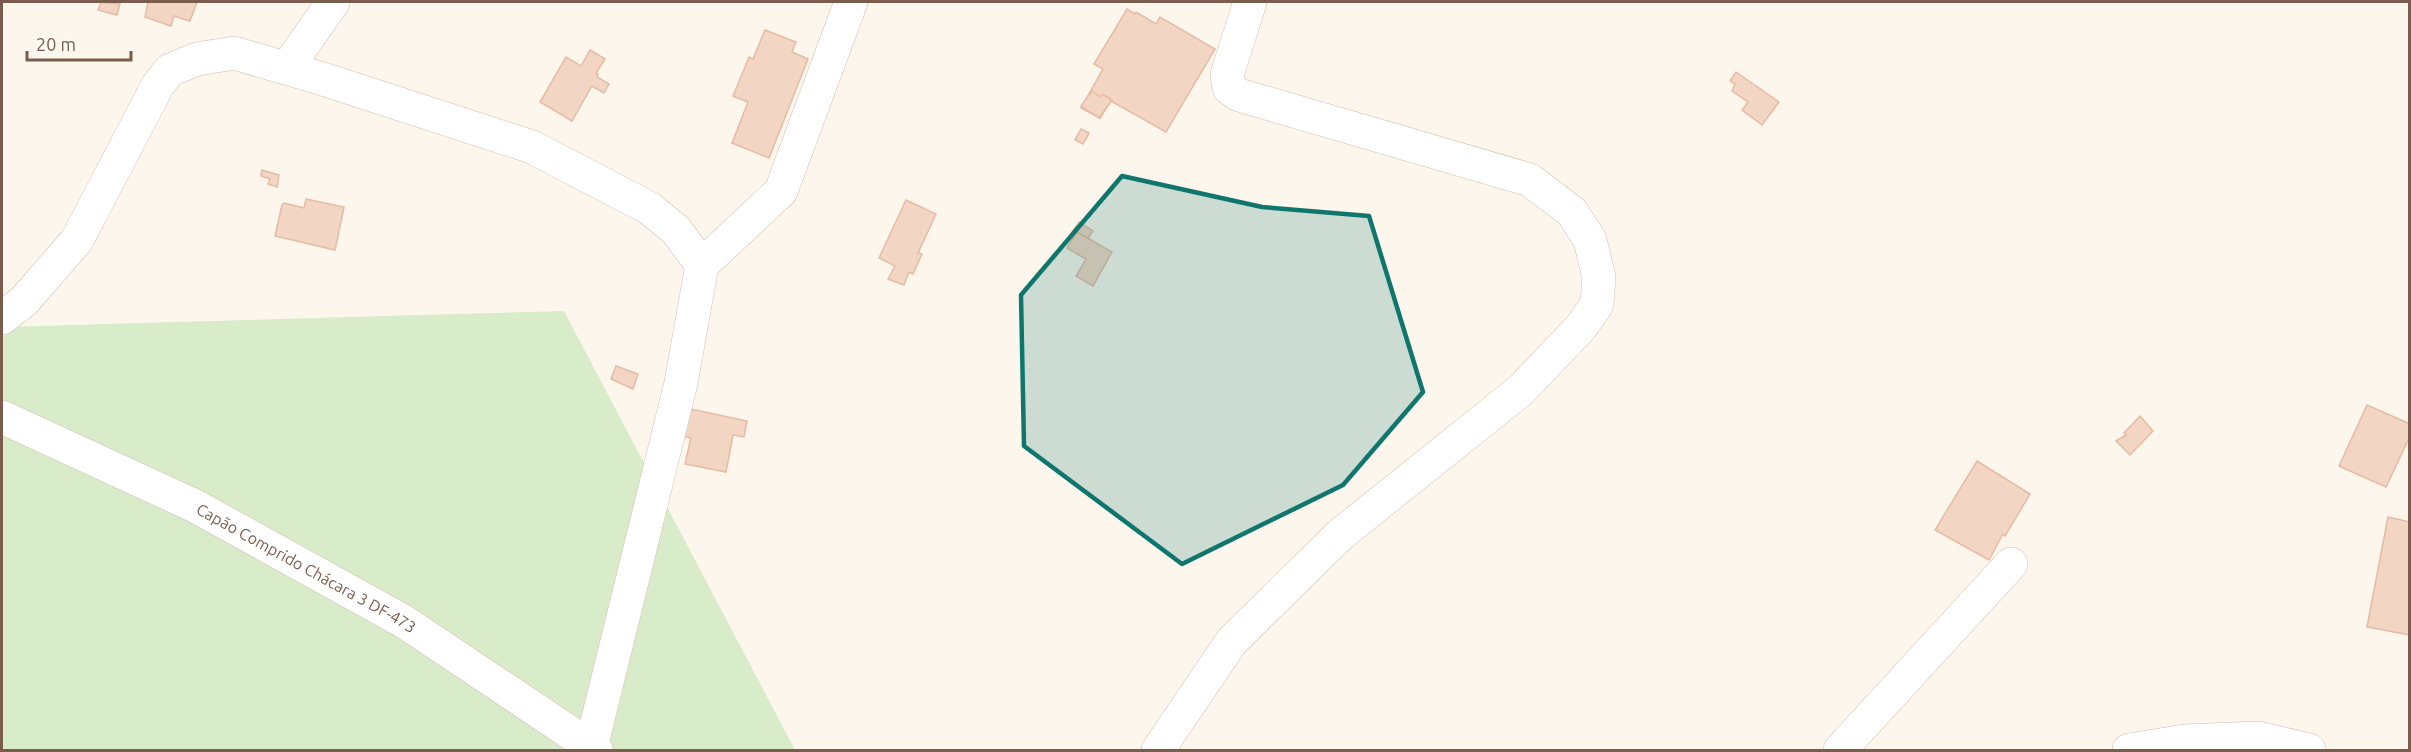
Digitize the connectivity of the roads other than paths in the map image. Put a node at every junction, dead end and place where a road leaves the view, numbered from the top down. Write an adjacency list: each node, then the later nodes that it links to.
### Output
1 (333, 2): 4 (street)
2 (851, 2): 5 (street)
3 (1250, 2): 10 (street)
4 (287, 68): 5 (street); 6 (street)
5 (702, 265): 9 (street)
6 (2, 318)
7 (2, 417): 9 (street, Capão Comprido Chácara 3 DF-473)
8 (2011, 564): 11 (street)
9 (593, 749)
10 (1158, 750)
11 (1840, 750)
12 (2129, 750): 13 (street)
13 (2309, 750)

